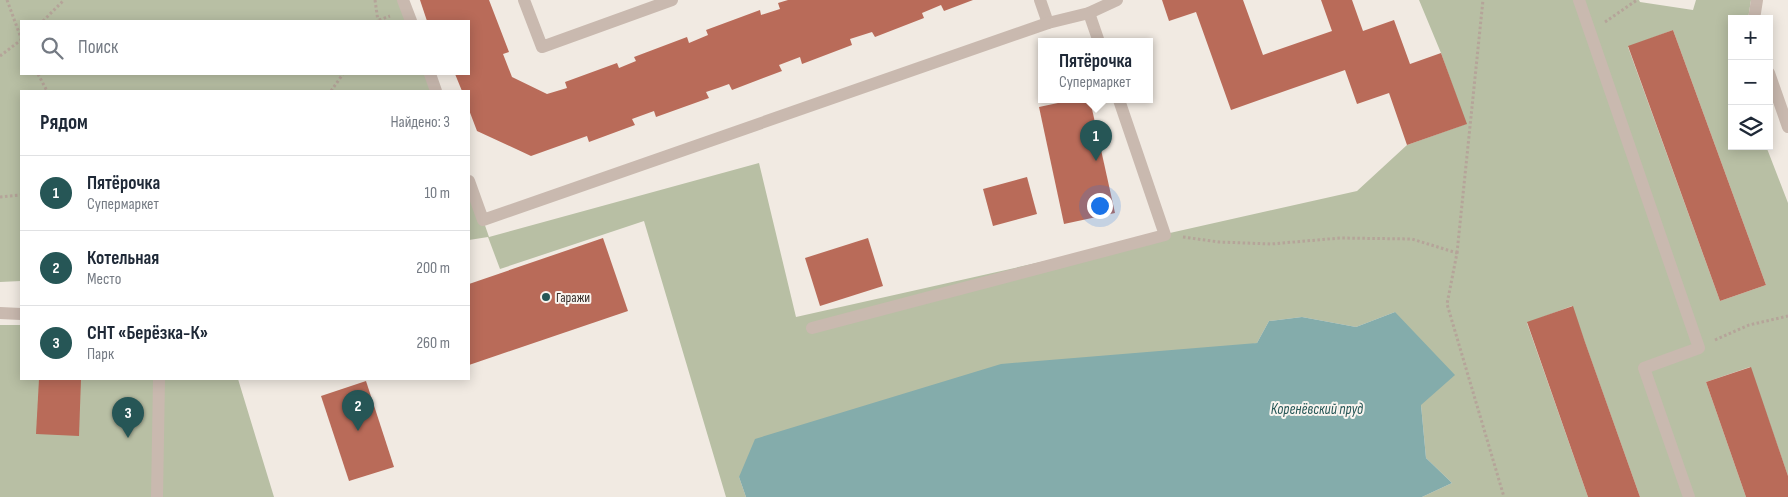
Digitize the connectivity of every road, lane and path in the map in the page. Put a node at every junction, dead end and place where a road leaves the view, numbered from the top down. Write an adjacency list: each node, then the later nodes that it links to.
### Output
1 (7, 0): 20 (path)
2 (64, 0): 15 (path)
3 (375, 0): 16 (path)
4 (403, 0): 17 (street)
5 (524, 0): 6 (street)
6 (672, 0)
7 (1040, 0): 18 (street)
8 (1117, 0): 13 (street)
9 (1483, 0): 37 (path)
10 (1579, 0): 19 (street)
11 (1637, 0): 19 (path)
12 (1756, 0): 14 (street)
13 (1089, 13): 18 (street); 21 (street)
14 (1754, 15)
15 (44, 20)
16 (378, 20)
17 (411, 20)
18 (1048, 23): 33 (street)
19 (1590, 33): 42 (street)
20 (20, 36)
21 (1098, 38)
22 (20, 40): 23 (path)
23 (0, 56)
24 (39, 75): 28 (path)
25 (342, 75): 29 (path)
26 (430, 75): 30 (street)
27 (1773, 84): 32 (street)
28 (46, 90)
29 (332, 90)
30 (436, 90)
31 (1120, 103): 36 (street)
32 (1788, 127)
33 (470, 184)
34 (20, 195): 35 (path)
35 (0, 197)
36 (1165, 235): 37 (path); 41 (street)
37 (1457, 253): 45 (path)
38 (0, 313): 39 (street)
39 (20, 314)
40 (1788, 316): 42 (path)
41 (812, 328)
42 (1699, 348): 46 (street)
43 (159, 380): 44 (street)
44 (157, 497)
45 (1504, 497)
46 (1689, 497)

